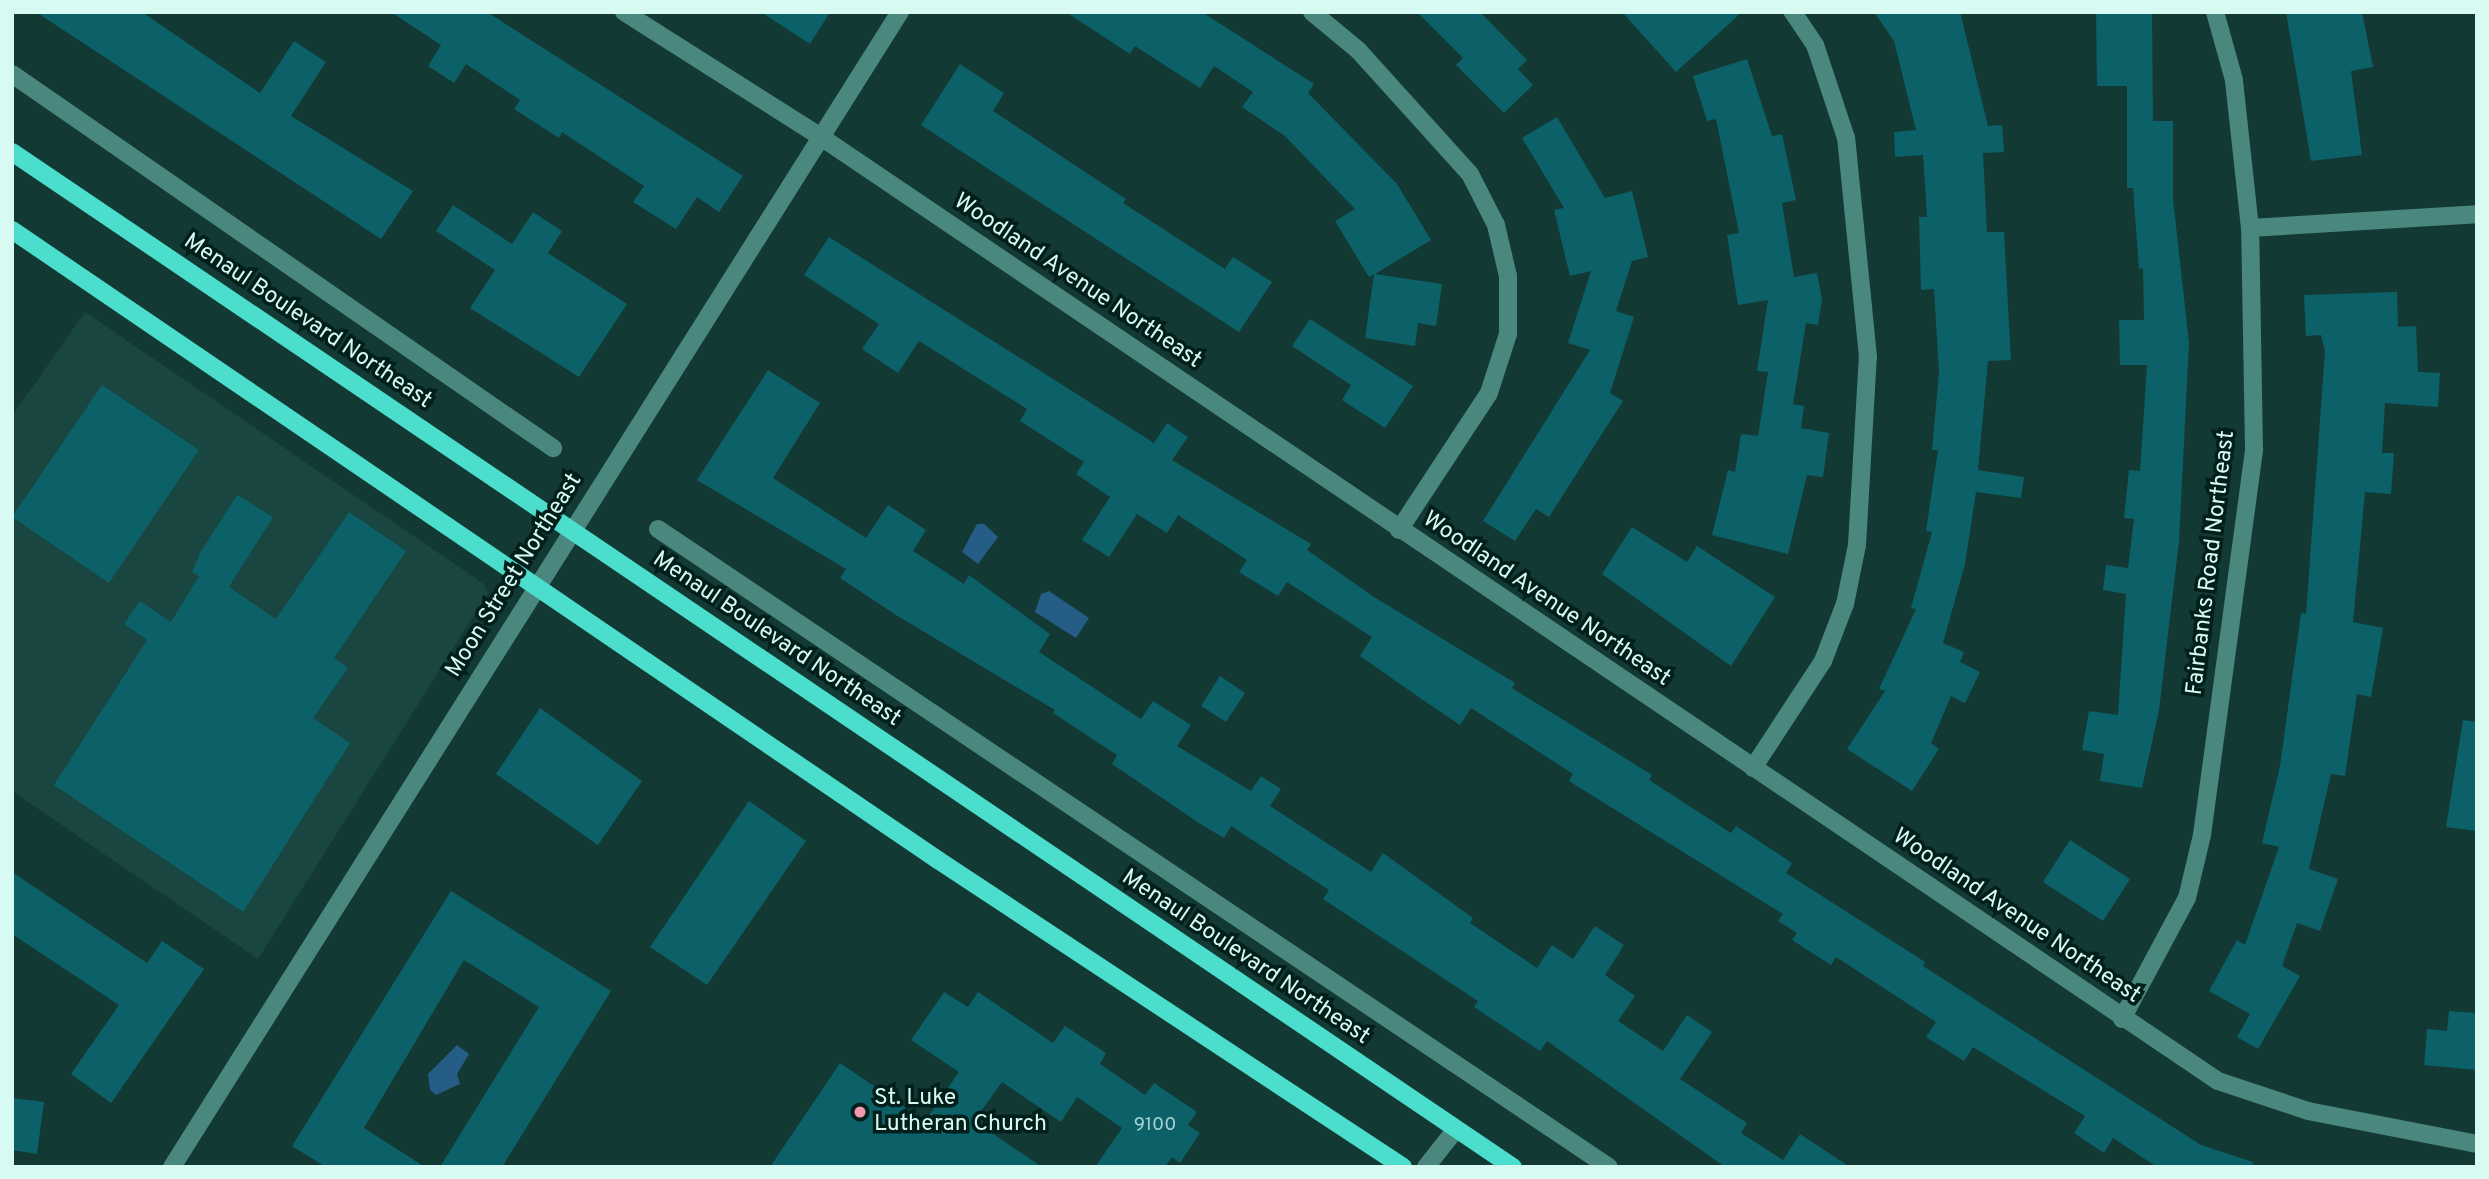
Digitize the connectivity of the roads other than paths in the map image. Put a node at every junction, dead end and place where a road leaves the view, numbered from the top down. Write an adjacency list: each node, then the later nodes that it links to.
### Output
1 (624, 12): 7 (street, Woodland Avenue Northeast)
2 (900, 12): 7 (street, Moon Street Northeast)
3 (1312, 12): 14 (street)
4 (1793, 12): 17 (street)
5 (2215, 12): 10 (street, Fairbanks Road Northeast)
6 (12, 74): 12 (street)
7 (821, 138): 14 (street, Woodland Avenue Northeast); 15 (street, Moon Street Northeast)
8 (12, 152): 15 (main road, Menaul Boulevard Northeast)
9 (2477, 214): 10 (street)
10 (2250, 228): 18 (street, Fairbanks Road Northeast)
11 (12, 230): 16 (main road)
12 (553, 448)
13 (658, 529): 25 (street)
14 (1398, 530): 17 (street, Woodland Avenue Northeast)
15 (572, 531): 16 (street, Moon Street Northeast); 19 (main road, Menaul Boulevard Northeast)
16 (537, 586): 21 (street, Moon Street Northeast); 22 (main road)
17 (1752, 768): 18 (street, Woodland Avenue Northeast)
18 (2122, 1019): 20 (street, Woodland Avenue Northeast)
19 (1456, 1129): 23 (street); 24 (main road, Menaul Boulevard Northeast)
20 (2477, 1144)
21 (172, 1167)
22 (1403, 1167)
23 (1426, 1167)
24 (1513, 1167)
25 (1609, 1167)

